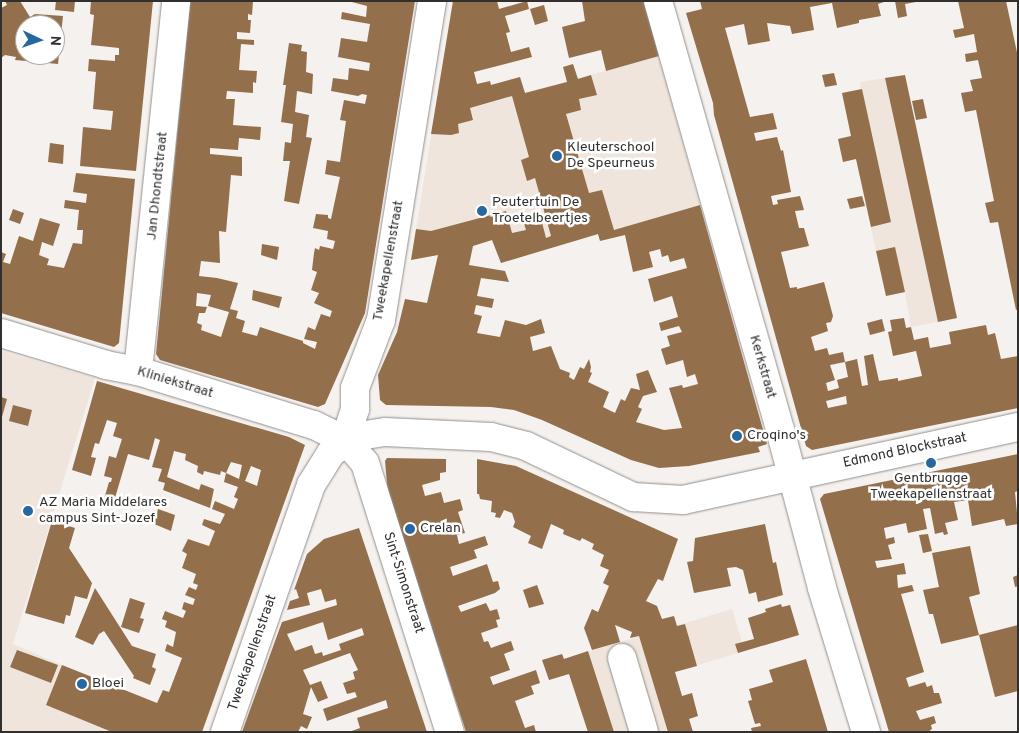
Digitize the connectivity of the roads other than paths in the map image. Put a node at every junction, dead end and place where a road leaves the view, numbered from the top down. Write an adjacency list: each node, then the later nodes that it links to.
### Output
1 (176, 1): 5 (street, Jan Dhondtstraat)
2 (432, 1): 7 (street, Tweekapellenstraat)
3 (658, 1): 8 (street, Kerkstraat)
4 (1, 333): 5 (street, Kliniekstraat)
5 (138, 371): 7 (street, Kliniekstraat)
6 (1018, 427): 8 (street, Edmond Blockstraat)
7 (345, 440): 8 (street, Edmond Blockstraat); 10 (street, Tweekapellenstraat); 11 (street, Sint-Simonstraat)
8 (793, 475): 13 (street, Kerkstraat)
9 (622, 658): 12 (street)
10 (225, 732)
11 (450, 732)
12 (644, 732)
13 (865, 732)

